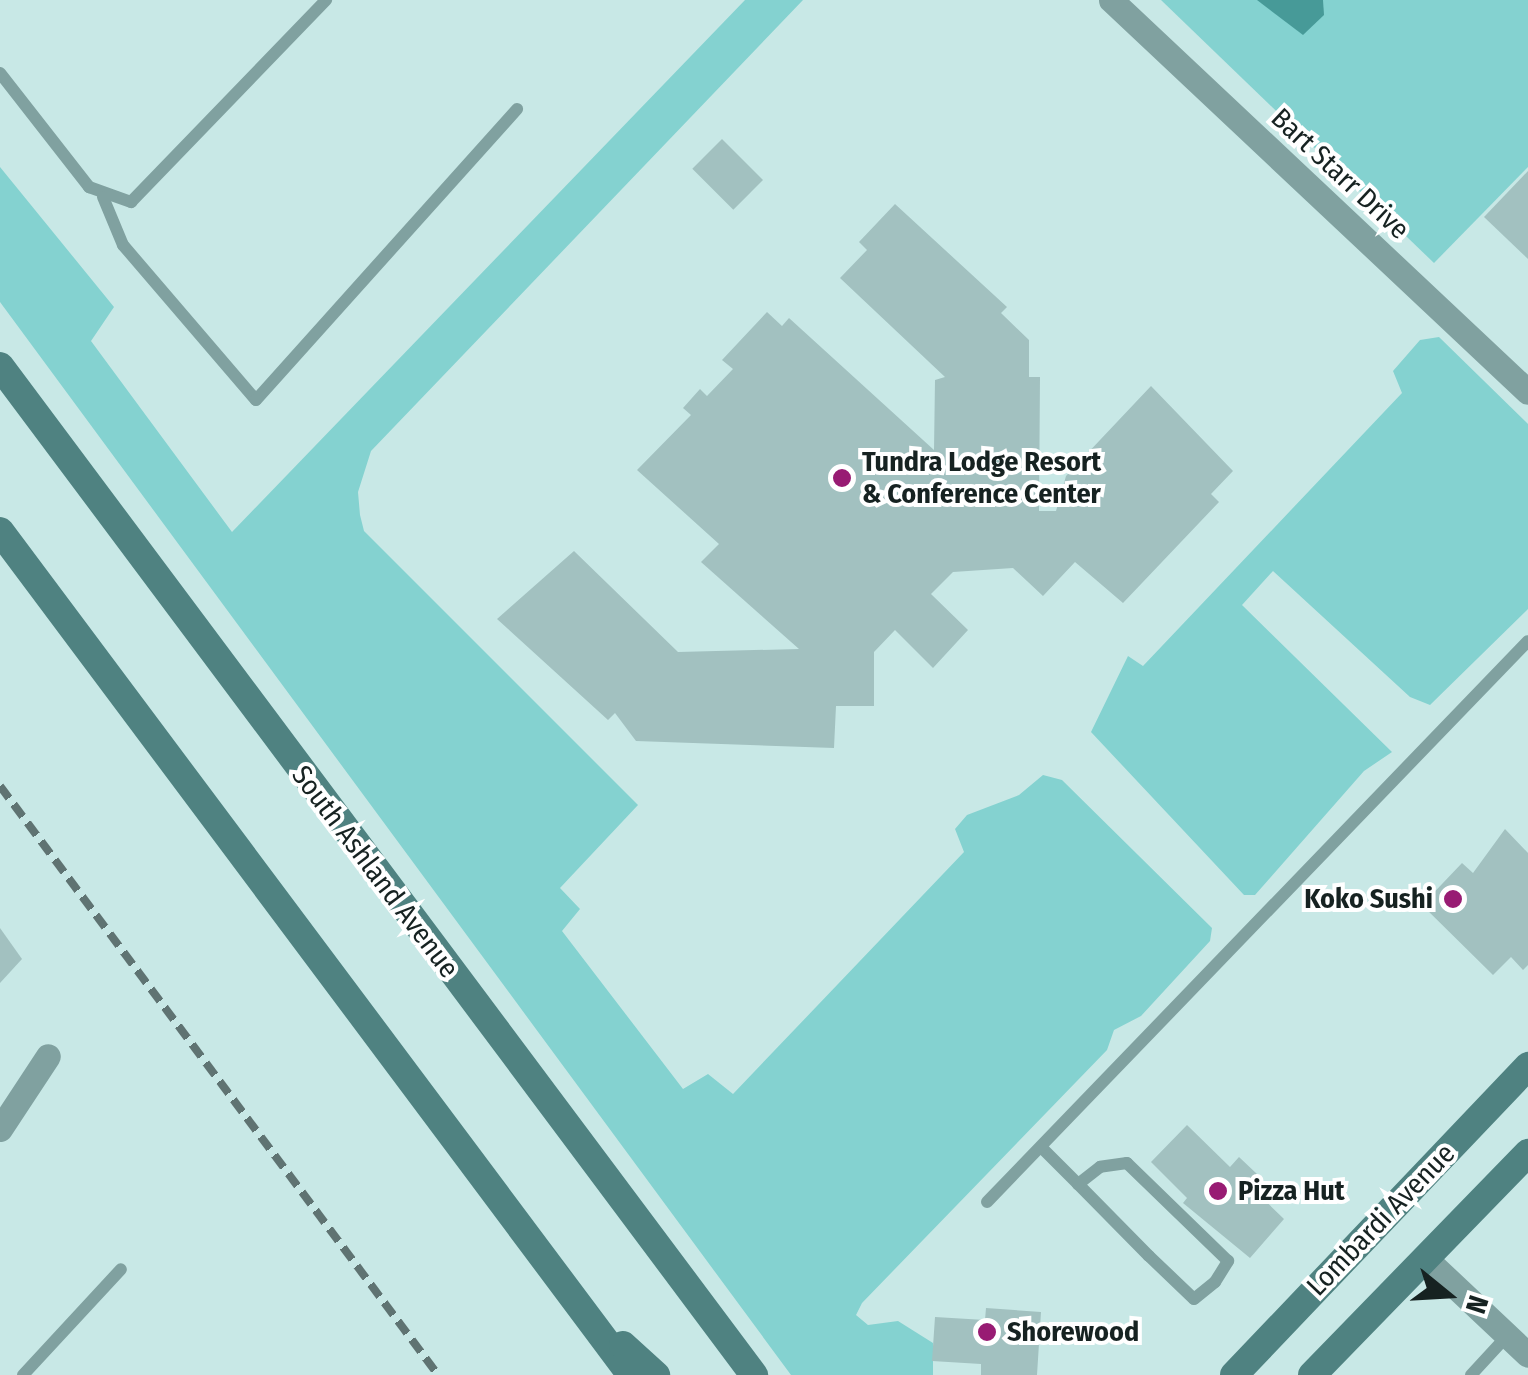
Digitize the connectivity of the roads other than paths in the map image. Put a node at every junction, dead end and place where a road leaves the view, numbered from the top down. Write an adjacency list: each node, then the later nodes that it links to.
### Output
1 (326, 0): 5 (lane)
2 (1111, 0): 7 (street, Bart Starr Drive)
3 (0, 72): 5 (lane)
4 (516, 109): 5 (lane)
5 (103, 197)
6 (0, 366): 25 (main road, South Ashland Avenue)
7 (1524, 381)
8 (0, 530): 19 (main road)
9 (1528, 642): 13 (lane)
10 (48, 1056): 12 (street)
11 (1528, 1066): 26 (main road, Lombardi Avenue)
12 (0, 1129)
13 (1041, 1146): 15 (lane); 16 (lane)
14 (1528, 1153): 17 (main road, Lombardi Avenue)
15 (1078, 1184): 15 (lane)
16 (987, 1202)
17 (1425, 1258): 20 (street); 27 (main road, Lombardi Avenue)
18 (121, 1269): 22 (lane)
19 (577, 1303): 23 (main road); 24 (main road)
20 (1508, 1336): 21 (street); 28 (lane)
21 (1528, 1355)
22 (23, 1375)
23 (631, 1375)
24 (656, 1375)
25 (754, 1375)
26 (1234, 1375)
27 (1312, 1375)
28 (1471, 1375)

